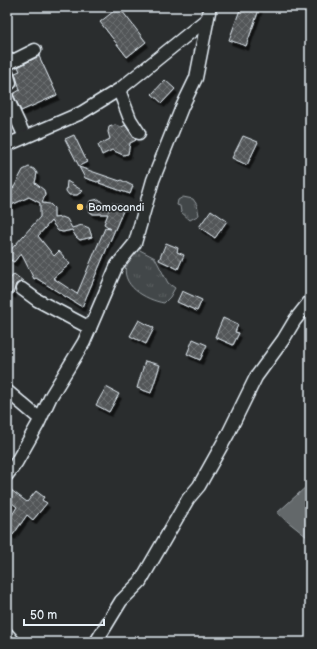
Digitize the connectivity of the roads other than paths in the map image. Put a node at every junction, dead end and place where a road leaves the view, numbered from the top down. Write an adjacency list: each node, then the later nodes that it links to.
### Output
1 (210, 7): 2 (street)
2 (207, 19): 7 (street); 14 (street)
3 (35, 50): 4 (street)
4 (7, 64)
5 (7, 73): 6 (street)
6 (7, 85)
7 (119, 90): 9 (street); 10 (street)
8 (7, 98): 10 (street)
9 (139, 133)
10 (25, 137): 11 (street)
11 (7, 145)
12 (22, 289): 14 (street)
13 (310, 301): 20 (street)
14 (90, 328): 16 (street)
15 (7, 391): 16 (street)
16 (40, 419): 17 (street)
17 (7, 475)
18 (7, 634): 19 (street)
19 (14, 642)
20 (96, 642)

